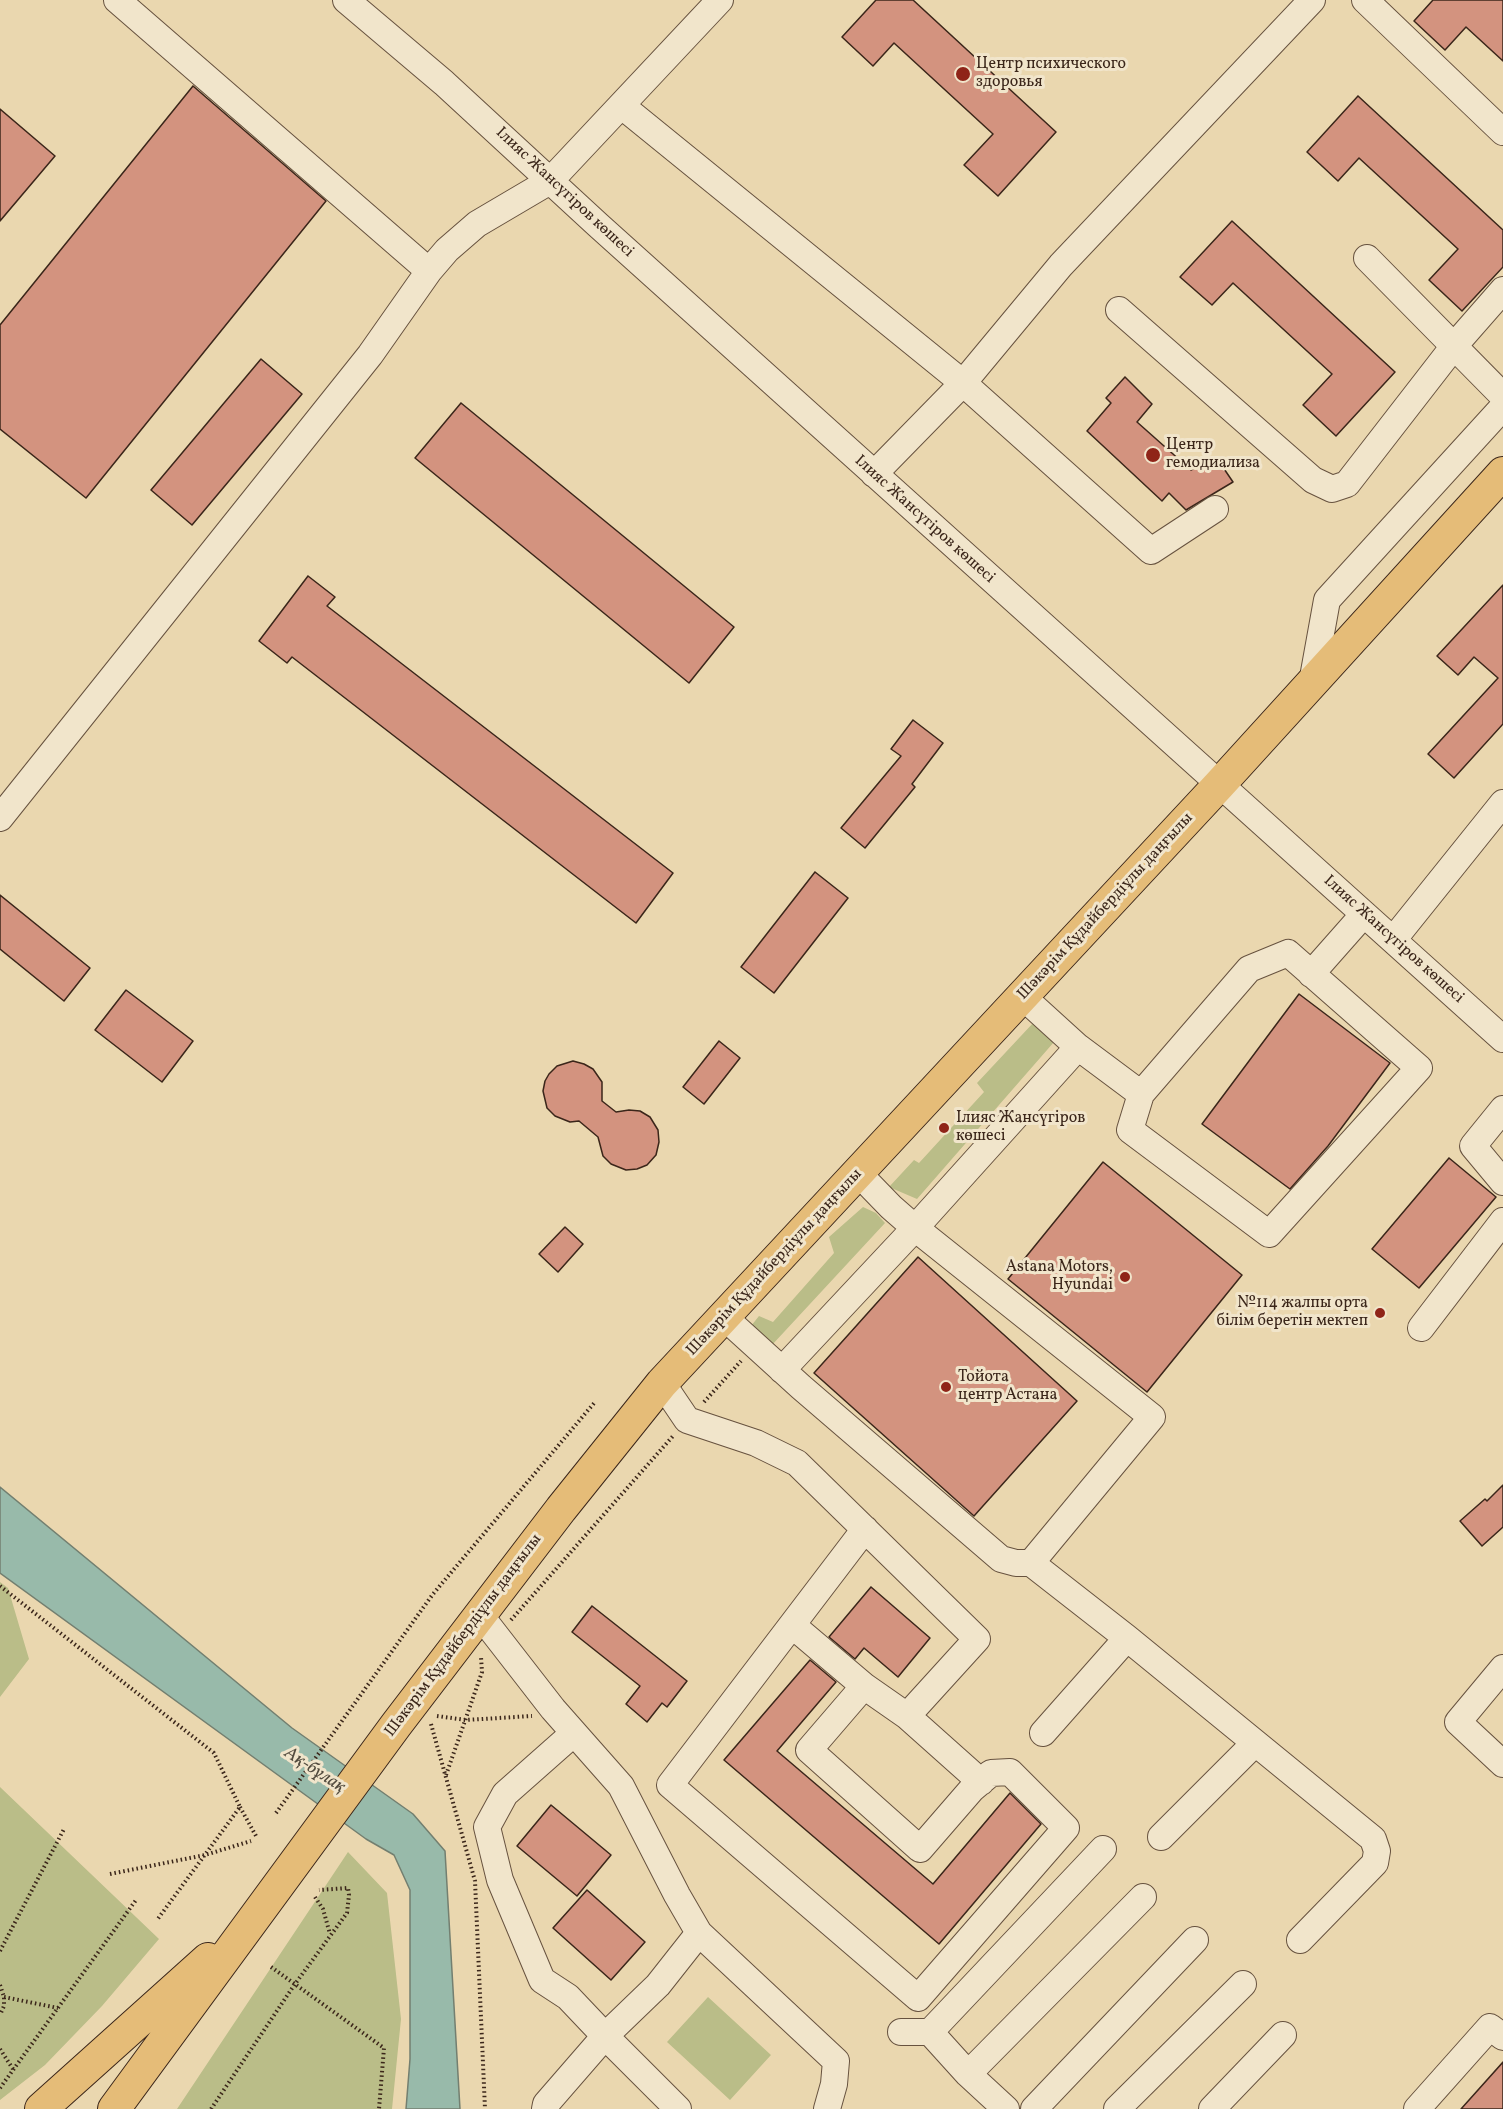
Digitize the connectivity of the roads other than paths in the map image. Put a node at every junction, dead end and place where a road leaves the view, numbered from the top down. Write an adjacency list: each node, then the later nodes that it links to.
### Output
1 (117, 0): 10 (street)
2 (346, 0): 8 (street, Ілияс Жансүгіров көшесі)
3 (720, 0): 6 (street)
4 (1365, 0): 7 (street)
5 (1297, 5): 14 (street)
6 (622, 105): 8 (street); 14 (street)
7 (1503, 132)
8 (550, 181): 10 (street); 18 (street, Ілияс Жансүгіров көшесі)
9 (1367, 258): 13 (street)
10 (429, 271): 23 (street)
11 (1503, 290): 13 (street)
12 (1119, 310): 13 (street)
13 (1454, 346): 15 (street)
14 (963, 383): 18 (street); 19 (street)
15 (1503, 396)
16 (1503, 407): 20 (street)
17 (1503, 473): 20 (main road, Шәкәрім Құдайбердіұлы даңғылы)
18 (874, 474): 21 (street, Ілияс Жансүгіров көшесі)
19 (1215, 509)
20 (1312, 683): 21 (main road, Шәкәрім Құдайбердіұлы даңғылы)
21 (1219, 785): 24 (street, Ілияс Жансүгіров көшесі); 27 (main road, Шәкәрім Құдайбердіұлы даңғылы)
22 (1503, 803): 25 (street)
23 (0, 818)
24 (1364, 914): 25 (street, Ілияс Жансүгіров көшесі); 26 (street)
25 (1393, 940): 28 (street, Ілияс Жансүгіров көшесі)
26 (1311, 974): 30 (street); 30 (street)
27 (1023, 997): 29 (street); 32 (main road, Шәкәрім Құдайбердіұлы даңғылы)
28 (1503, 1039)
29 (1078, 1047): 30 (street); 35 (street)
30 (1141, 1094)
31 (1503, 1109): 33 (street)
32 (858, 1173): 35 (street); 36 (main road, Шәкәрім Құдайбердіұлы даңғылы)
33 (1503, 1182)
34 (1503, 1221): 37 (street)
35 (915, 1228): 38 (street); 41 (street)
36 (724, 1317): 38 (street); 39 (main road, Шәкәрім Құдайбердіұлы даңғылы)
37 (1421, 1328)
38 (782, 1370): 41 (street)
39 (662, 1383): 40 (street); 42 (main road, Шәкәрім Құдайбердіұлы даңғылы)
40 (865, 1529): 43 (street); 47 (street)
41 (1030, 1563): 44 (street)
42 (488, 1625): 48 (street); 56 (main road, Шәкәрім Құдайбердіұлы даңғылы)
43 (792, 1625): 46 (street); 52 (street)
44 (1127, 1638): 49 (street); 50 (street)
45 (1503, 1668): 51 (street)
46 (864, 1686): 47 (street); 52 (street)
47 (907, 1716): 52 (street)
48 (566, 1723): 57 (street); 65 (street)
49 (1043, 1733)
50 (1254, 1744): 53 (street); 59 (street)
51 (1503, 1764)
52 (981, 1782)
53 (1161, 1837)
54 (1103, 1849): 63 (street)
55 (1143, 1897): 67 (street)
56 (249, 1923): 61 (main road, Шәкәрім Құдайбердіұлы даңғылы); 68 (main road)
57 (699, 1933): 65 (street); 73 (street)
58 (1195, 1940): 75 (street)
59 (1300, 1940)
60 (1243, 1984): 76 (street)
61 (176, 2027): 69 (main road, Шәкәрім Құдайбердіұлы даңғылы); 70 (main road)
62 (901, 2032): 63 (street)
63 (930, 2032): 67 (street)
64 (1283, 2035): 77 (street)
65 (604, 2037): 71 (street); 72 (street)
66 (1503, 2037): 78 (street)
67 (968, 2074): 74 (street)
68 (41, 2109)
69 (114, 2109)
70 (139, 2109)
71 (545, 2109)
72 (678, 2109)
73 (827, 2109)
74 (1006, 2109)
75 (1034, 2109)
76 (1117, 2109)
77 (1212, 2109)
78 (1417, 2109)

